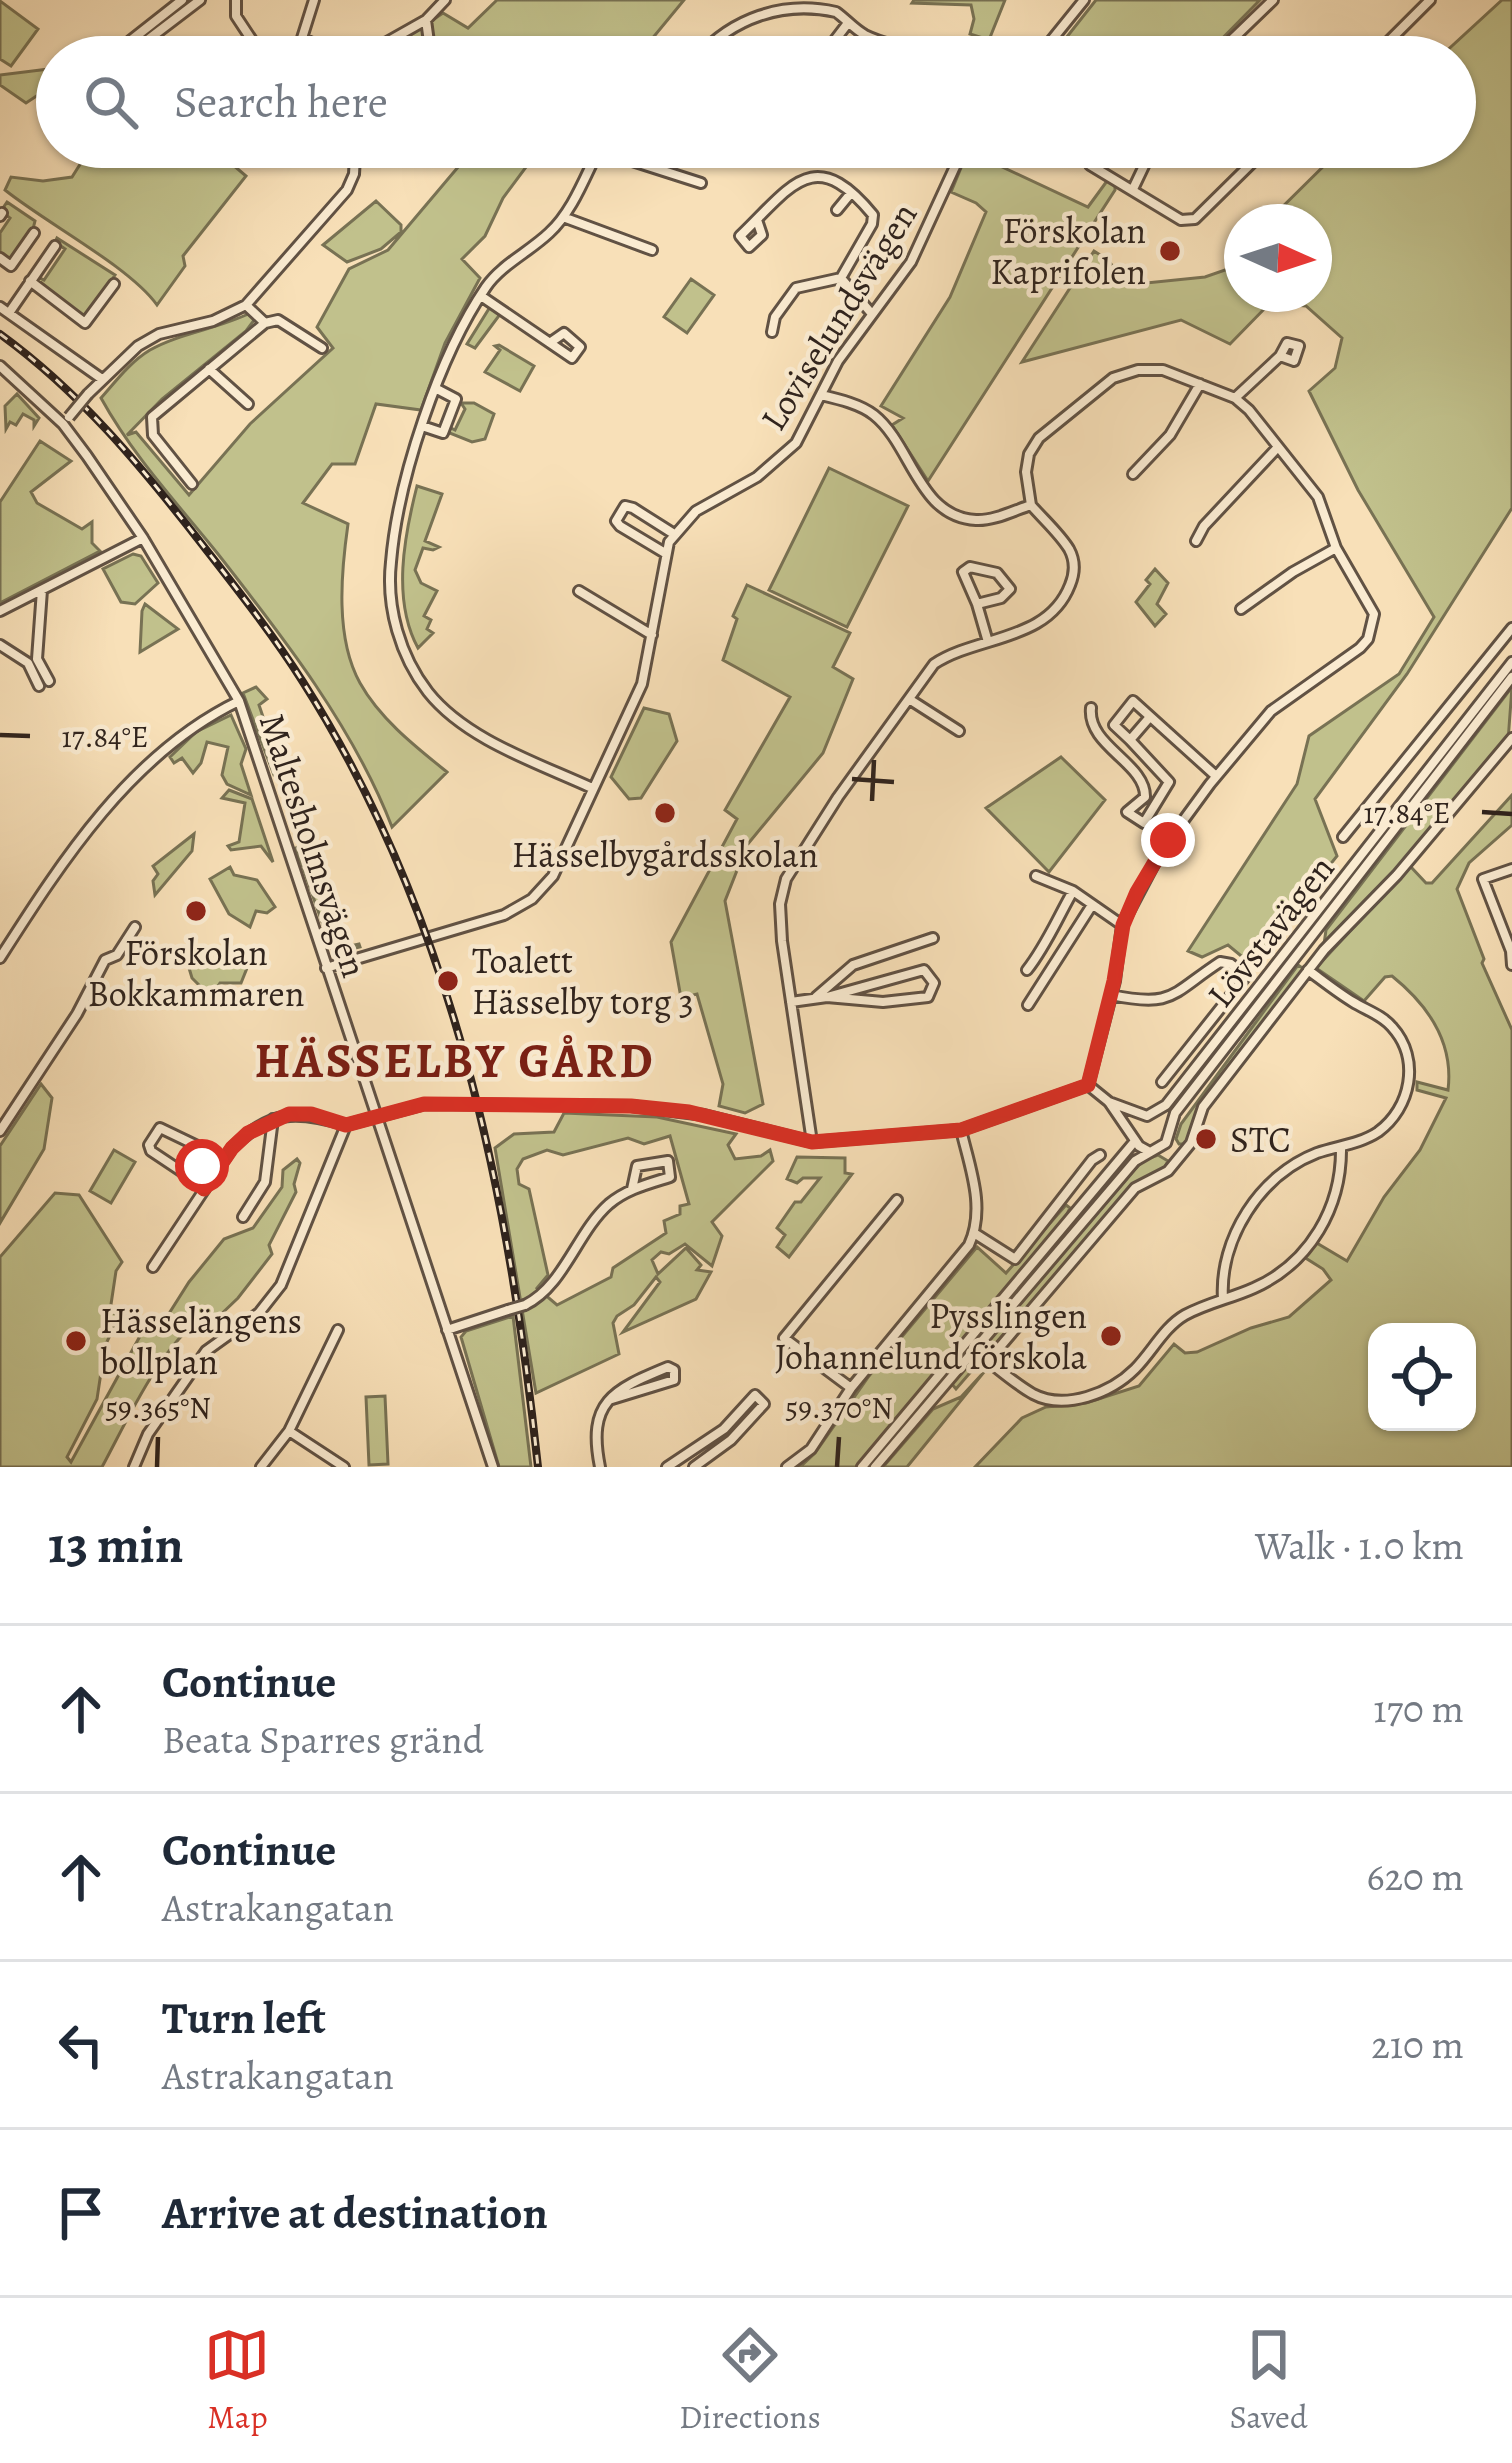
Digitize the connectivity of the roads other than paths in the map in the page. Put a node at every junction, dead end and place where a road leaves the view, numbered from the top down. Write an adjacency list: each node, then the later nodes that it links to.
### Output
1 (182, 0): 12 (street)
2 (200, 0): 13 (street)
3 (236, 0): 14 (street)
4 (314, 0): 15 (street)
5 (446, 0): 10 (street)
6 (803, 0): 11 (street); 18 (street)
7 (1084, 0): 21 (street)
8 (1273, 0): 22 (street)
9 (1430, 0): 23 (street)
10 (426, 20): 16 (street); 17 (street)
11 (848, 23): 19 (street); 20 (street)
12 (136, 36)
13 (153, 36)
14 (249, 36)
15 (303, 36)
16 (398, 36)
17 (428, 36)
18 (718, 36)
19 (838, 36)
20 (872, 36)
21 (1054, 36)
22 (1236, 36)
23 (1394, 36)
24 (354, 168): 45 (street)
25 (589, 168): 35 (street)
26 (657, 168): 31 (street)
27 (955, 168): 47 (street, Loviselundsvägen)
28 (1095, 168): 32 (street)
29 (1142, 168): 32 (street)
30 (1247, 168): 32 (street)
31 (701, 183)
32 (1132, 189)
33 (851, 193): 34 (street); 36 (street); 41 (street)
34 (837, 210)
35 (563, 217): 39 (street); 44 (street)
36 (757, 220)
37 (34, 233): 40 (street)
38 (55, 246): 42 (street)
39 (652, 250)
40 (0, 258)
41 (841, 278): 47 (street); 49 (street)
42 (30, 281): 43 (street); 46 (street)
43 (114, 284)
44 (481, 296): 50 (street); 57 (street)
45 (246, 305): 48 (street); 55 (street)
46 (5, 310): 55 (street)
47 (872, 314): 58 (street, Loviselundsvägen)
48 (265, 322): 51 (street); 54 (street)
49 (772, 332)
50 (551, 342)
51 (322, 348)
52 (1280, 356): 59 (street)
53 (0, 366): 61 (street, Maltesholmsvägen)
54 (209, 369): 60 (street); 65 (street)
55 (102, 379): 61 (street, bridge)
56 (1200, 384): 59 (street); 64 (street); 66 (street)
57 (435, 388): 62 (street); 62 (street)
58 (820, 395): 66 (street); 67 (street, Loviselundsvägen)
59 (1235, 398): 63 (street)
60 (248, 404)
61 (66, 420): 68 (street, Maltesholmsvägen)
62 (422, 426): 91 (street)
63 (1278, 447): 69 (street); 70 (street)
64 (1133, 474)
65 (192, 484)
66 (1031, 505): 79 (street)
67 (674, 534): 71 (street, Loviselundsvägen); 71 (street)
68 (143, 538): 72 (street); 84 (street, Maltesholmsvägen)
69 (1196, 541)
70 (1336, 548): 75 (street); 90 (street)
71 (664, 558): 78 (street, Loviselundsvägen)
72 (42, 590): 76 (street); 80 (street)
73 (579, 591): 78 (street)
74 (977, 604): 74 (street); 79 (street)
75 (1241, 609)
76 (0, 611)
77 (1512, 628): 92 (street)
78 (652, 635): 91 (street, Loviselundsvägen)
79 (988, 642): 83 (street)
80 (0, 645)
81 (1512, 662): 118 (street, Lövstavägen)
82 (1512, 677): 122 (street, Lövstavägen)
83 (909, 699): 87 (street); 113 (street)
84 (239, 701): 105 (street); 107 (street, Maltesholmsvägen)
85 (1091, 708): 89 (street)
86 (1149, 718): 89 (street); 89 (street); 90 (street)
87 (959, 731)
88 (1512, 738): 109 (street)
89 (1130, 740)
90 (1216, 776): 99 (street)
91 (592, 788): 107 (street, Loviselundsvägen)
92 (1342, 837)
93 (1512, 869): 98 (street)
94 (1036, 876): 95 (street)
95 (1073, 891): 96 (street); 102 (street)
96 (1092, 905): 99 (street); 103 (street)
97 (1512, 917): 98 (street)
98 (1500, 922): 104 (street)
99 (1123, 925): 110 (street)
100 (135, 927): 124 (street)
101 (933, 938): 112 (street)
102 (1046, 945): 103 (street); 108 (street)
103 (1063, 950): 114 (street)
104 (1512, 951): 106 (street)
105 (0, 958)
106 (1512, 965)
107 (326, 968): 119 (street, Maltesholmsvägen)
108 (1027, 970)
109 (1308, 970): 128 (street); 131 (street)
110 (1111, 995): 115 (street); 116 (street)
111 (827, 997): 111 (street); 112 (street)
112 (815, 998): 113 (street)
113 (791, 1002): 127 (street)
114 (1028, 1005)
115 (1162, 1082)
116 (1088, 1085): 117 (street); 123 (street)
117 (1109, 1102): 118 (street); 125 (street)
118 (1150, 1115): 122 (street); 125 (street, Lövstavägen)
119 (375, 1116): 121 (street); 127 (street); 141 (street, Maltesholmsvägen)
120 (273, 1119): 121 (street); 133 (street); 136 (street)
121 (346, 1125): 145 (street)
122 (1168, 1126): 126 (street)
123 (961, 1130): 127 (street); 137 (street)
124 (0, 1131)
125 (1134, 1138): 129 (street); 153 (street, Lövstavägen)
126 (1168, 1139): 129 (street); 131 (street)
127 (812, 1142)
128 (1341, 1147): 139 (street); 139 (street)
129 (1154, 1150): 131 (street); 154 (street)
130 (1100, 1155): 137 (street)
131 (1179, 1158): 139 (street)
132 (193, 1179): 132 (street); 133 (street)
133 (204, 1189): 138 (street)
134 (632, 1189): 134 (street); 141 (street, bridge)
135 (897, 1200): 142 (street)
136 (243, 1217)
137 (974, 1232): 142 (street)
138 (153, 1267)
139 (1223, 1299)
140 (338, 1330): 144 (street)
141 (447, 1330): 148 (street, Maltesholmsvägen)
142 (851, 1388): 152 (street)
143 (613, 1399): 143 (street); 149 (street)
144 (289, 1432): 146 (street); 147 (street)
145 (134, 1467)
146 (261, 1467)
147 (344, 1467)
148 (493, 1467)
149 (601, 1467)
150 (667, 1467): 151 (street)
151 (694, 1467)
152 (787, 1467)
153 (862, 1467)
154 (875, 1467)

